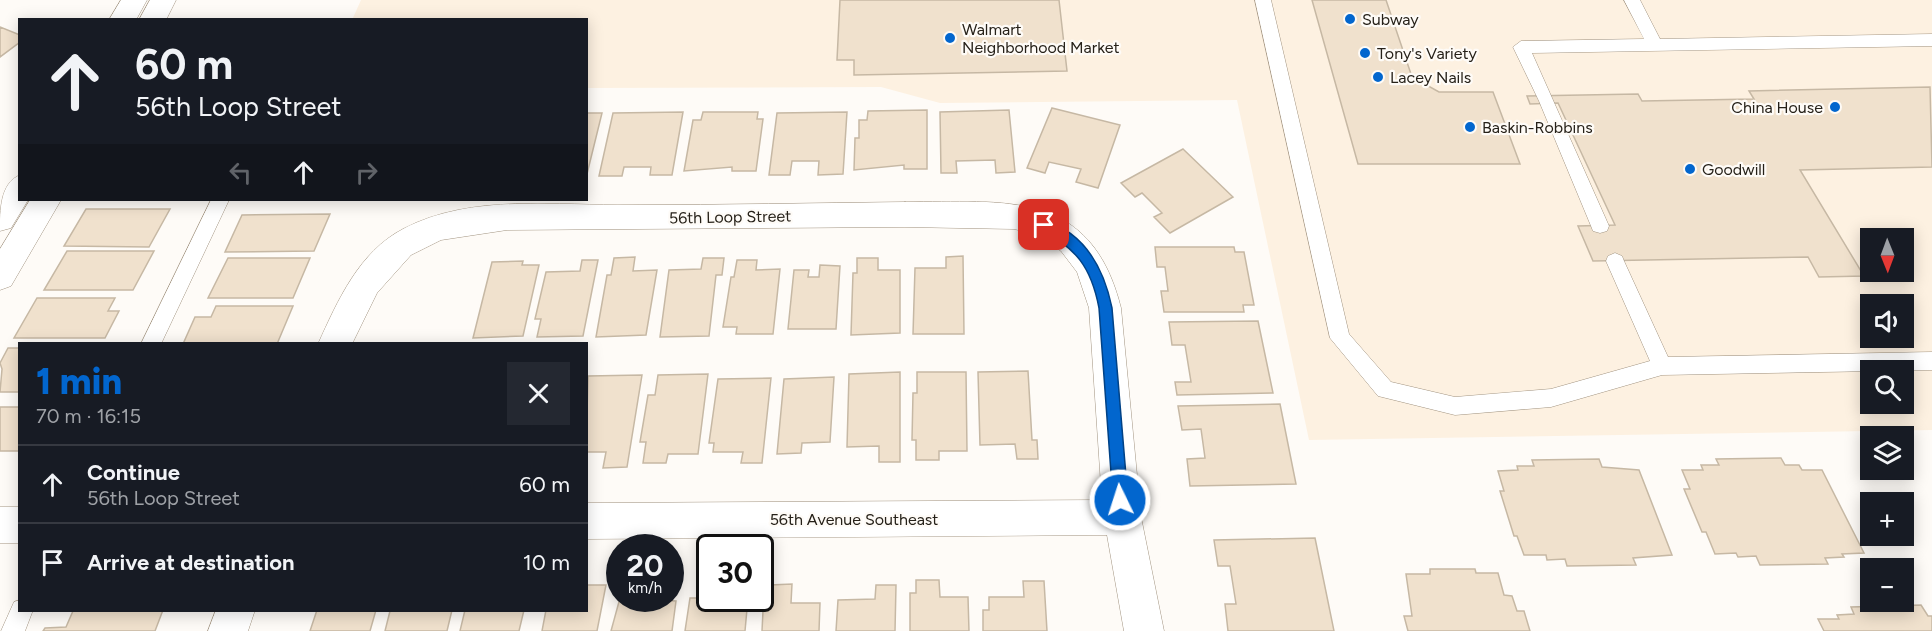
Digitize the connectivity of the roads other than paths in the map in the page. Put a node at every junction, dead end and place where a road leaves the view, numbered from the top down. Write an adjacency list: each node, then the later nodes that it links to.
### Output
1 (134, 0): 5 (street)
2 (163, 0): 6 (street)
3 (1263, 0): 19 (lane)
4 (1632, 0): 8 (lane)
5 (123, 18)
6 (153, 18)
7 (1932, 40): 8 (lane)
8 (1655, 44): 13 (lane)
9 (18, 190): 12 (street)
10 (45, 201): 15 (street)
11 (220, 201): 16 (lane)
12 (0, 219)
13 (1600, 226)
14 (1616, 261): 19 (lane)
15 (0, 278)
16 (152, 342)
17 (336, 342): 20 (street, 56th Loop Street)
18 (1932, 361): 19 (lane)
19 (1662, 366)
20 (1122, 516): 21 (street, 56th Avenue Southeast); 28 (street)
21 (588, 521)
22 (0, 525): 23 (street)
23 (18, 525)
24 (21, 612): 26 (lane)
25 (235, 612): 27 (street)
26 (13, 631)
27 (228, 631)
28 (1144, 631)

